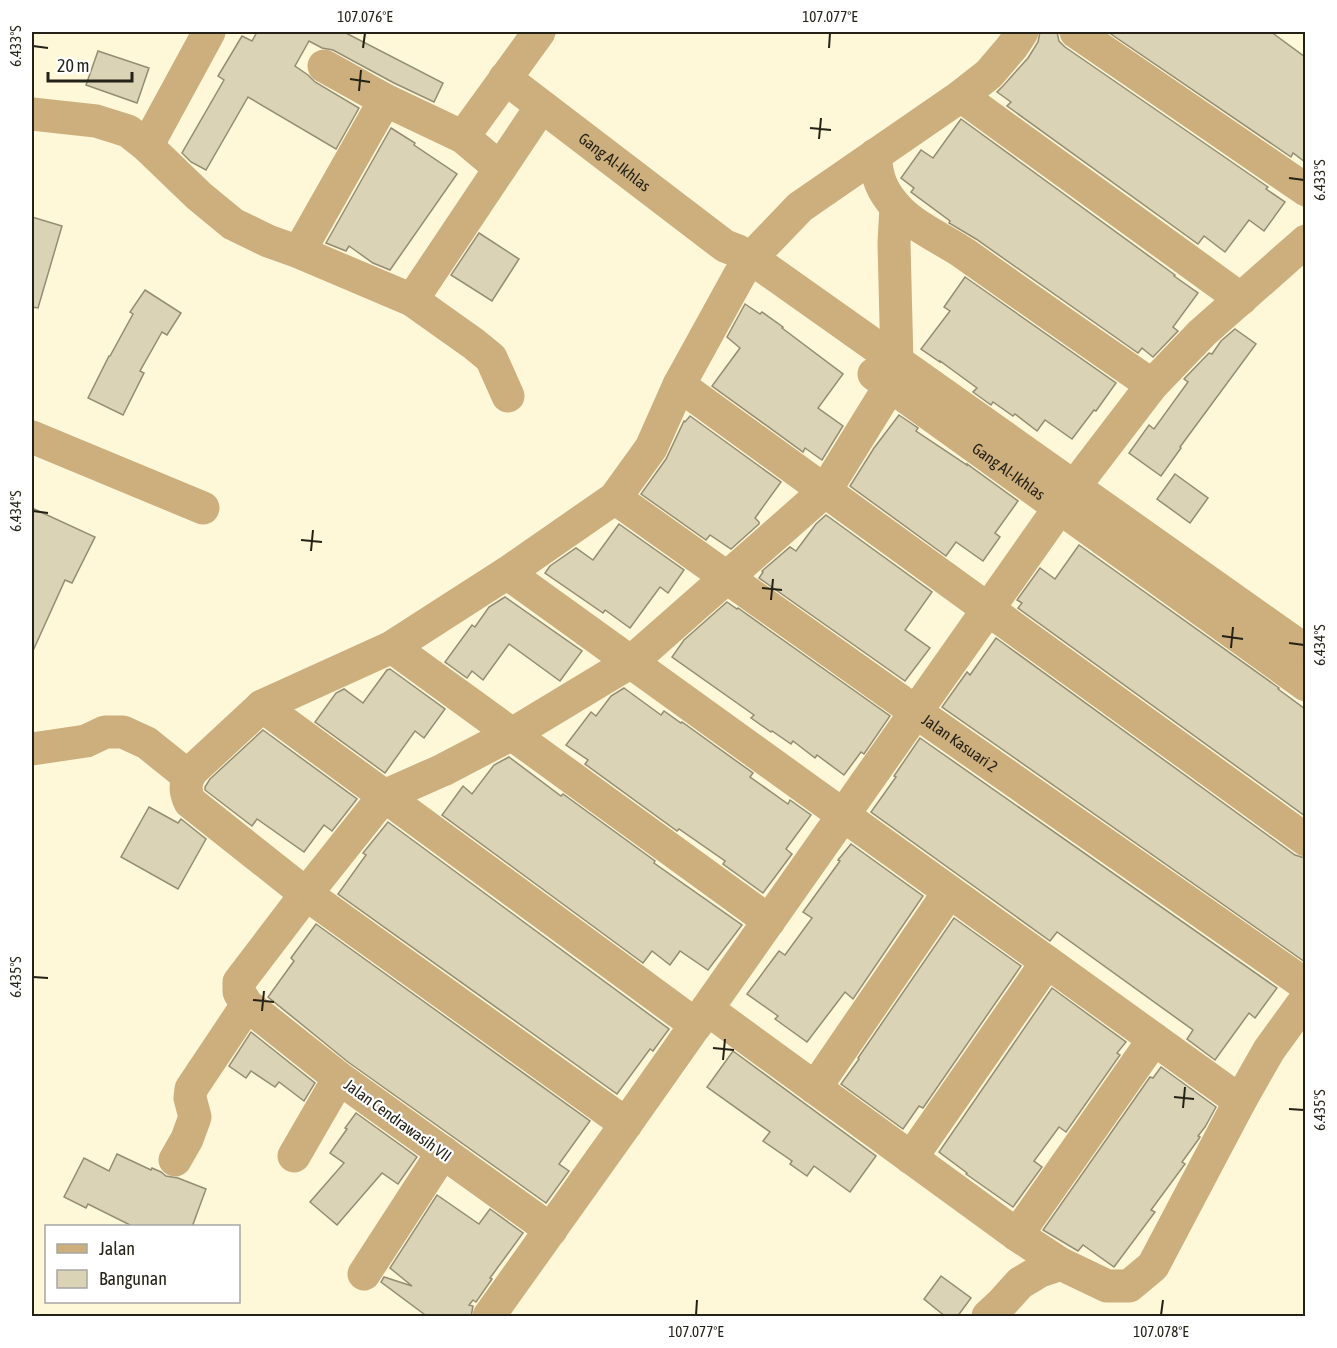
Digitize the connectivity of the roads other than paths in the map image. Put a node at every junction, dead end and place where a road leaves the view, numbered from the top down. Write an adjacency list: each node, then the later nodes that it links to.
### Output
1 (209, 32): 12 (street)
2 (1022, 32): 7 (street)
3 (1076, 32): 15 (street)
4 (532, 34): 6 (street)
5 (324, 66): 8 (street)
6 (505, 78): 9 (street, Gang Al-Ikhlas); 11 (street)
7 (961, 96): 13 (street); 20 (street)
8 (386, 99): 11 (street); 18 (street)
9 (541, 106): 14 (street); 19 (street, Gang Al-Ikhlas)
10 (32, 114): 12 (street)
11 (464, 137): 14 (street)
12 (147, 146): 18 (street)
13 (875, 155): 16 (street); 19 (street)
14 (500, 168): 21 (street)
15 (1305, 190)
16 (896, 207): 22 (street); 24 (street)
17 (1305, 242): 20 (street)
18 (299, 252): 21 (street)
19 (738, 260): 22 (street, Gang Al-Ikhlas); 23 (street)
20 (1241, 299): 24 (street)
21 (412, 300): 25 (street)
22 (894, 374): 27 (street); 28 (street, Gang Al-Ikhlas)
23 (679, 385): 27 (street); 29 (street)
24 (1152, 385): 28 (street)
25 (508, 396)
26 (32, 437): 30 (street)
27 (825, 491): 32 (street); 33 (street)
28 (1067, 497): 33 (street); 35 (street, Gang Al-Ikhlas); 37 (street, Gang Al-Ikhlas)
29 (615, 498): 31 (street); 32 (street, Jalan Kasuari 2)
30 (203, 508)
31 (507, 573): 34 (street); 36 (street)
32 (727, 578): 36 (street); 39 (street, Jalan Kasuari 2)
33 (988, 610): 39 (street); 45 (street)
34 (392, 647): 38 (street); 40 (street)
35 (1305, 651)
36 (631, 662): 40 (street); 44 (street)
37 (1305, 685)
38 (262, 706): 42 (street); 43 (street)
39 (916, 712): 44 (street); 50 (street, Jalan Kasuari 2)
40 (512, 734): 43 (street); 48 (street)
41 (32, 749): 42 (street)
42 (188, 776): 47 (street)
43 (384, 796): 47 (street); 53 (street)
44 (843, 815): 46 (street); 48 (street)
45 (1305, 840)
46 (949, 892): 49 (street); 56 (street)
47 (306, 894): 52 (street); 58 (street)
48 (769, 921): 53 (street)
49 (1047, 962): 54 (street); 61 (street)
50 (1305, 985)
51 (1305, 999): 57 (street)
52 (248, 1005): 55 (street, Jalan Cendrawasih VII); 62 (street)
53 (701, 1017): 56 (street); 58 (street)
54 (1154, 1039): 57 (street); 64 (street)
55 (339, 1078): 59 (street, Jalan Cendrawasih VII); 60 (street)
56 (815, 1088): 61 (street)
57 (1240, 1101): 65 (street)
58 (626, 1124): 63 (street)
59 (443, 1152): 63 (street, Jalan Cendrawasih VII); 66 (street)
60 (294, 1156)
61 (911, 1158): 64 (street)
62 (175, 1160)
63 (551, 1230): 67 (street)
64 (1017, 1235): 65 (street)
65 (1061, 1264): 68 (street)
66 (364, 1274)
67 (489, 1317)
68 (988, 1317)

